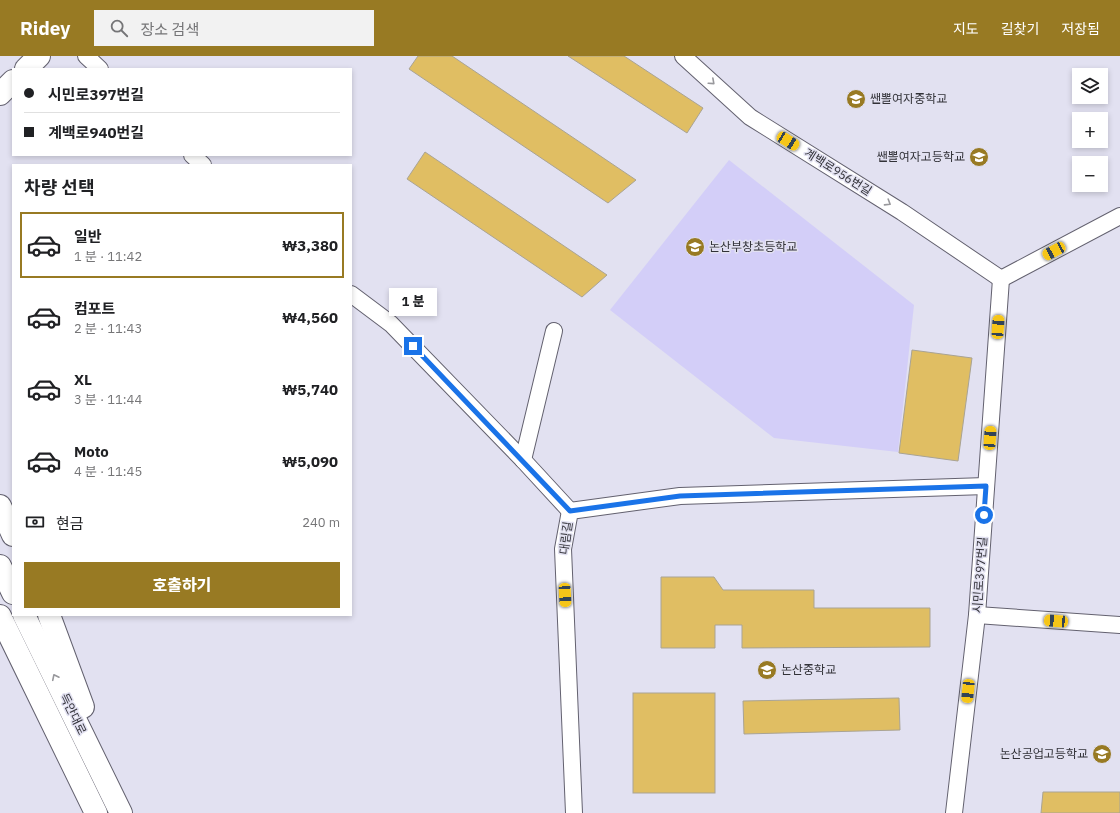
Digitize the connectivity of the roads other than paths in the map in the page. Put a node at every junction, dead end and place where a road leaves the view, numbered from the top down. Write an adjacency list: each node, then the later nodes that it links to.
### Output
1 (39, 56): 4 (street)
2 (86, 56): 5 (street)
3 (683, 56): 11 (street, 계백로956번길, one-way to 11)
4 (27, 68)
5 (99, 68)
6 (12, 83): 7 (street)
7 (0, 94)
8 (193, 156): 9 (street)
9 (202, 164)
10 (1120, 216): 11 (street)
11 (1001, 279): 15 (street, 시민로397번길)
12 (352, 295): 14 (street)
13 (554, 331): 14 (street)
14 (523, 460): 17 (street)
15 (986, 486): 17 (street, 대림길); 21 (street, 시민로397번길)
16 (0, 506): 18 (street)
17 (570, 511): 29 (street, 대림길)
18 (12, 533)
19 (0, 566): 20 (street)
20 (12, 591)
21 (977, 615): 25 (street); 30 (street, 시민로397번길)
22 (0, 616): 27 (street, 득안대로)
23 (24, 616): 28 (street, 득안대로, one-way to 23)
24 (49, 616): 28 (street)
25 (1120, 625)
26 (0, 644): 27 (street)
27 (95, 813)
28 (122, 813)
29 (574, 813)
30 (954, 813)

